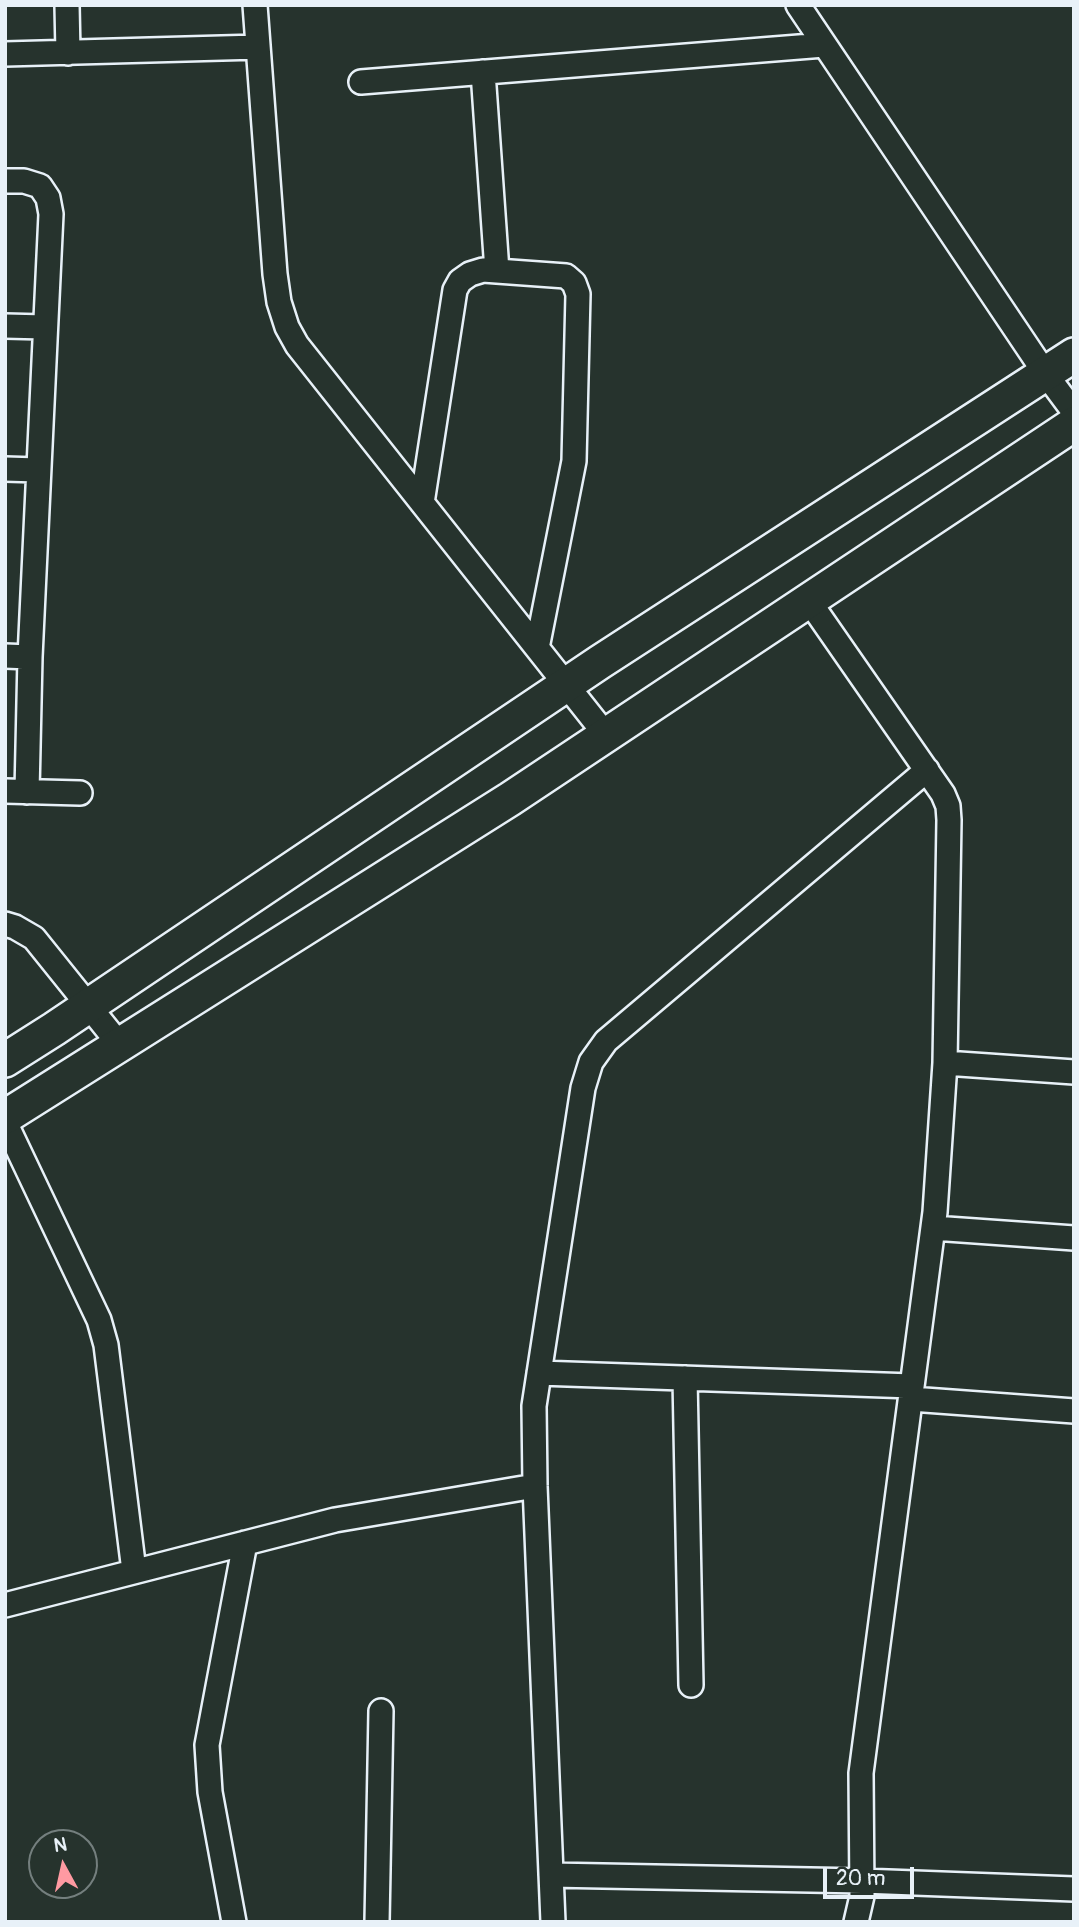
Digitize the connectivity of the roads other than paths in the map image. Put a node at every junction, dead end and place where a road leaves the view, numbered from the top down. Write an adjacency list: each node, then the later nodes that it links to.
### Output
1 (68, 5): 6 (street)
2 (255, 5): 5 (street)
3 (798, 5): 4 (street)
4 (824, 45): 8 (street); 15 (street)
5 (258, 47): 6 (street); 20 (street)
6 (68, 53): 7 (street)
7 (5, 54)
8 (483, 72): 9 (street); 11 (street)
9 (361, 82)
10 (5, 181): 13 (street)
11 (497, 271): 20 (street); 22 (street)
12 (5, 326): 13 (street)
13 (45, 327): 19 (street)
14 (1074, 355): 15 (street)
15 (1045, 373): 16 (street); 25 (street)
16 (1074, 412)
17 (1074, 424): 21 (street)
18 (5, 469): 19 (street)
19 (38, 470): 24 (street)
20 (422, 503): 22 (street)
21 (809, 601): 26 (street); 27 (street)
22 (537, 648): 25 (street)
23 (5, 656): 24 (street)
24 (30, 657): 28 (street)
25 (566, 685): 26 (street); 31 (street)
26 (606, 736): 32 (street)
27 (927, 770): 34 (street); 39 (street)
28 (16, 791): 29 (street)
29 (80, 793)
30 (5, 924): 31 (street)
31 (88, 1007): 32 (street); 33 (street)
32 (120, 1045): 36 (street)
33 (5, 1059)
34 (945, 1063): 35 (street); 37 (street)
35 (1074, 1072)
36 (5, 1120): 45 (street)
37 (933, 1228): 38 (street); 41 (street)
38 (1074, 1238)
39 (539, 1373): 40 (street); 43 (street)
40 (685, 1378): 41 (street); 47 (street)
41 (911, 1392): 42 (street); 50 (street)
42 (1074, 1411)
43 (535, 1486): 44 (street); 49 (street)
44 (244, 1543): 45 (street); 52 (street)
45 (134, 1571): 46 (street)
46 (5, 1605)
47 (691, 1685)
48 (381, 1711): 53 (street)
49 (551, 1875): 50 (street); 54 (street)
50 (862, 1881): 51 (street); 55 (street)
51 (1074, 1889)
52 (234, 1922)
53 (377, 1922)
54 (553, 1922)
55 (856, 1922)

